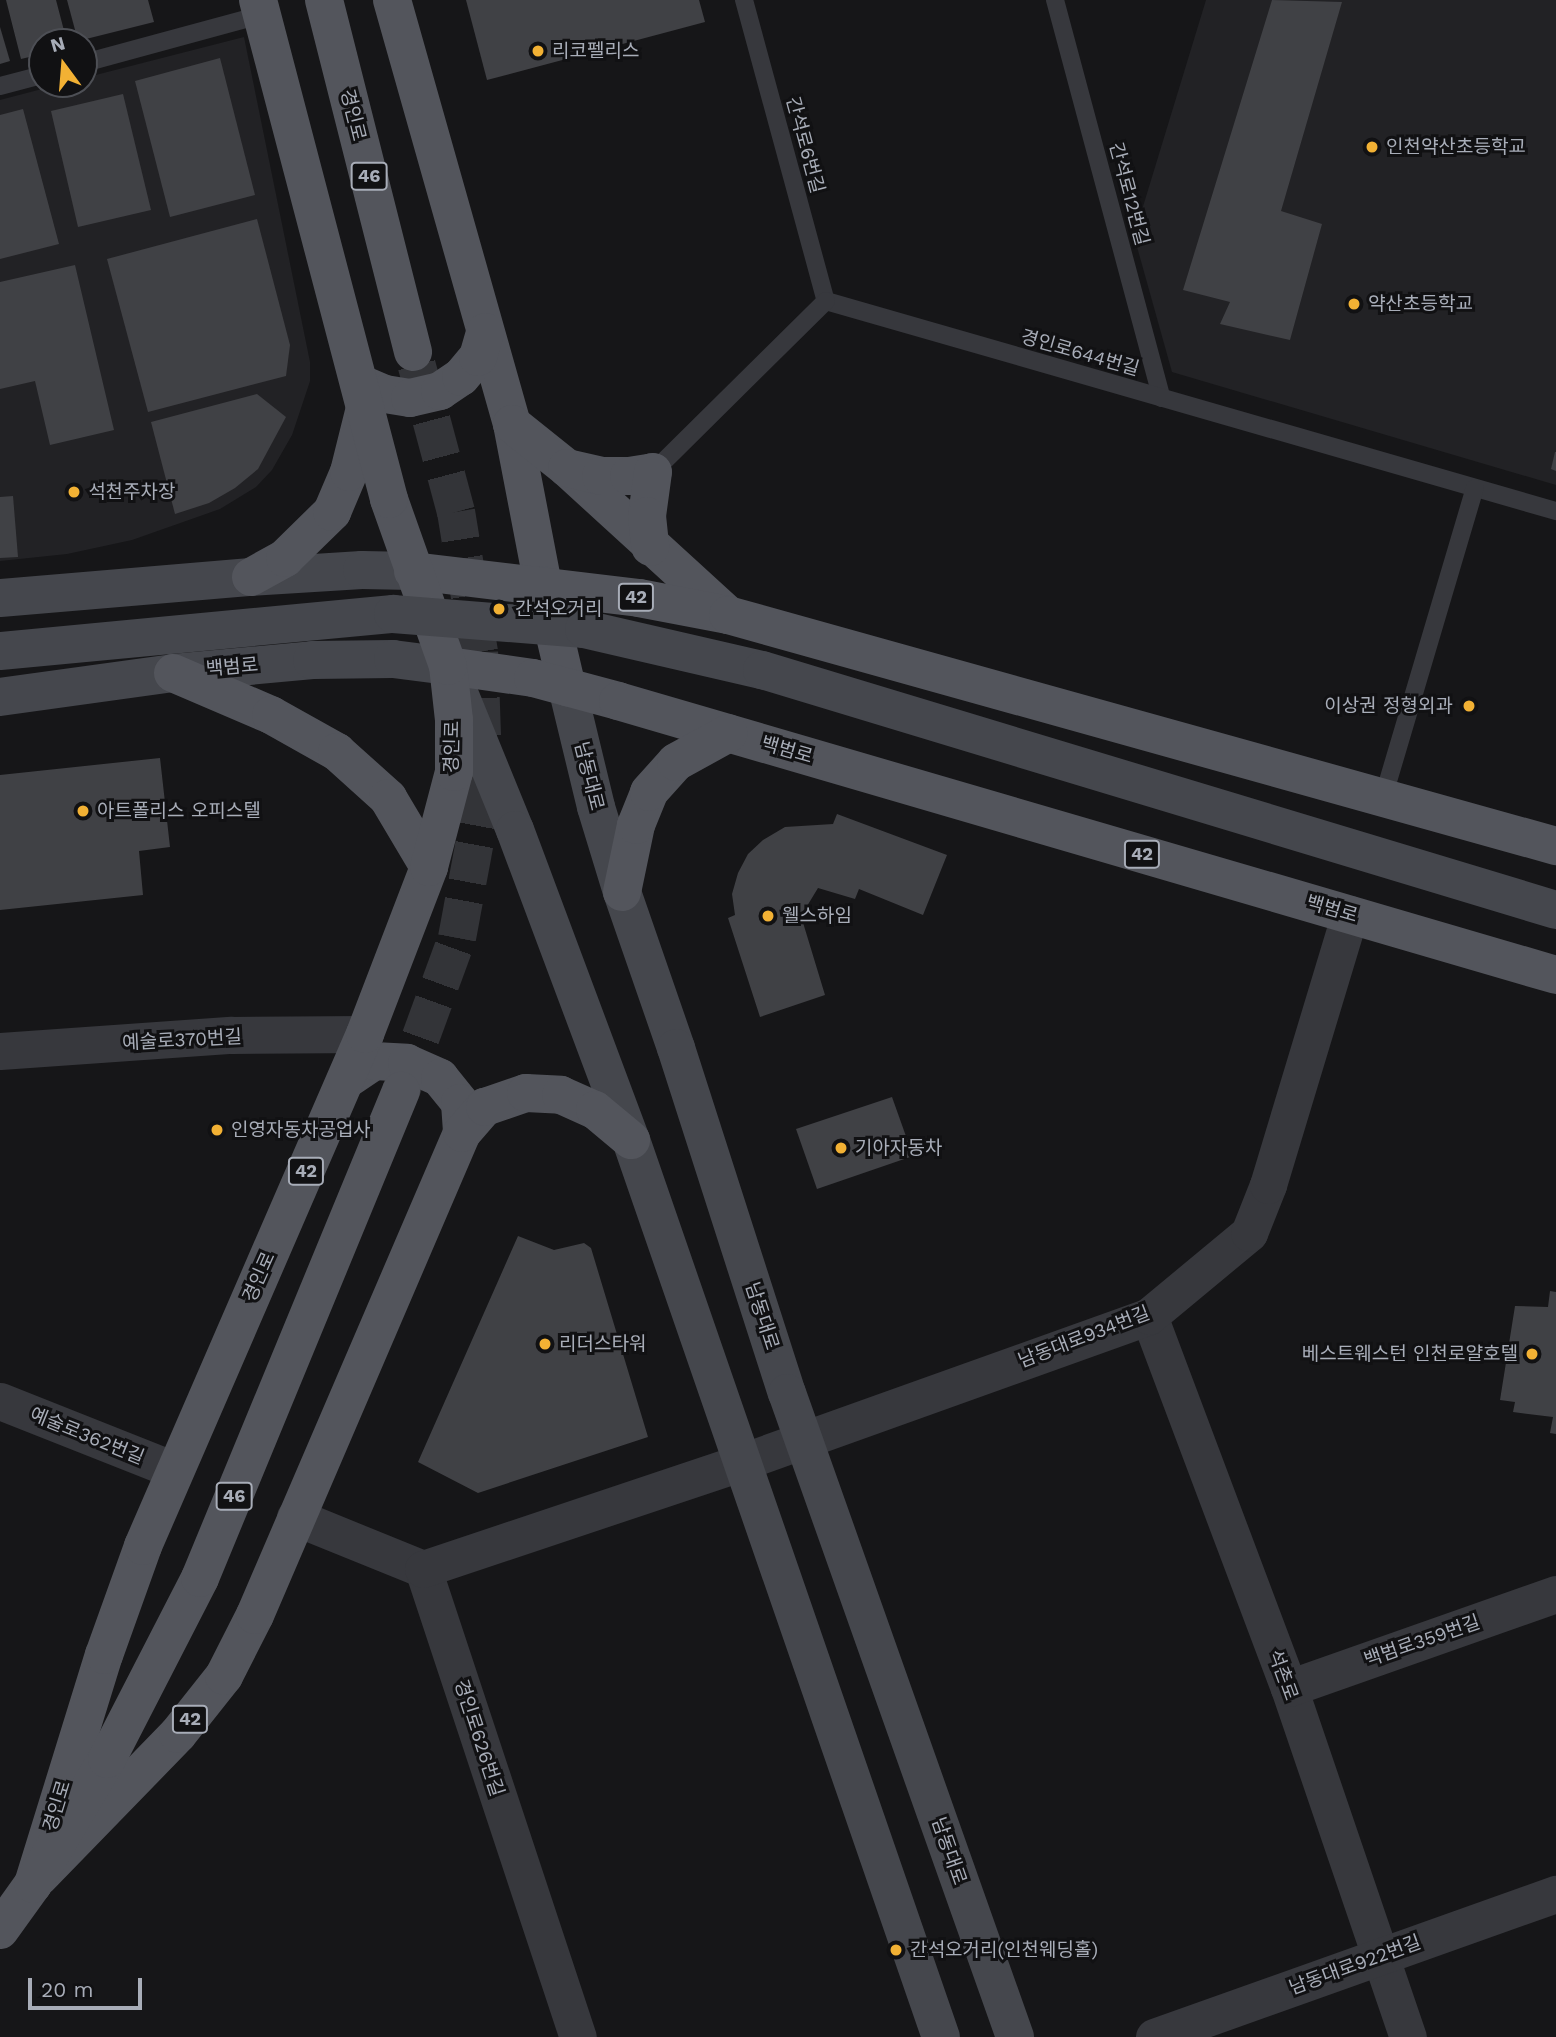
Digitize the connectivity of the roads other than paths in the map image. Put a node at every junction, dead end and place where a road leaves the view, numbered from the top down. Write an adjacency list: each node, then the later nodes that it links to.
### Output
1 (324, 0): 11 (main road, 경인로 / 46)
2 (392, 0): 10 (main road, 남동대로)
3 (744, 0): 9 (lane, 간석로6번길)
4 (1055, 0): 13 (lane, 간석로12번길)
5 (259, 8): 6 (lane); 12 (main road, 경인로)
6 (98, 59)
7 (28, 79): 8 (lane)
8 (0, 86)
9 (826, 301): 13 (lane, 경인로644번길); 16 (lane)
10 (485, 332): 12 (main road); 14 (main road, 남동대로)
11 (413, 352)
12 (362, 395): 20 (main road, 경인로); 21 (main road)
13 (1162, 398): 17 (lane, 경인로644번길)
14 (512, 424): 15 (main road); 22 (main road, 남동대로)
15 (567, 468): 16 (main road); 19 (main road)
16 (653, 472): 19 (main road)
17 (1475, 488): 18 (lane, 경인로644번길); 31 (lane)
18 (1556, 512)
19 (650, 547): 24 (main road)
20 (413, 571): 21 (main road); 22 (main road, 42); 26 (main road, 경인로)
21 (251, 577): 23 (main road)
22 (543, 585): 24 (main road, 42); 28 (main road, 남동대로)
23 (0, 598)
24 (728, 615): 31 (main road, 42)
25 (0, 651): 35 (main road, 백범로, bridge)
26 (448, 666): 27 (main road, 백범로); 28 (main road, 백범로 / 42); 33 (main road, 경인로 / 42); 43 (main road)
27 (173, 673): 29 (main road, 백범로); 33 (main road)
28 (567, 687): 30 (main road, 백범로 / 42); 34 (main road, 남동대로)
29 (0, 697)
30 (729, 733): 34 (main road); 36 (main road, 백범로 / 42)
31 (1383, 798): 32 (main road, 42)
32 (1556, 846)
33 (429, 867): 38 (main road, 경인로 / 42)
34 (622, 892): 46 (main road, 남동대로)
35 (1556, 910)
36 (1350, 914): 37 (main road, 백범로 / 42); 44 (street, 남동대로934번길)
37 (1556, 975)
38 (365, 1034): 39 (street, 예술로370번길); 40 (main road, 경인로 / 42)
39 (0, 1051)
40 (346, 1080): 42 (main road); 48 (main road, 경인로 / 42)
41 (401, 1091): 53 (main road, 경인로 / 46)
42 (462, 1133): 43 (main road); 49 (main road, 경인로 / 42)
43 (631, 1140): 47 (main road)
44 (1149, 1316): 46 (street, 남동대로934번길); 52 (street, 석촌로)
45 (0, 1401): 48 (street, 예술로362번길)
46 (804, 1440): 47 (street, 남동대로934번길); 59 (main road, 남동대로)
47 (742, 1462): 50 (street, 남동대로934번길); 58 (main road)
48 (174, 1470): 53 (main road, 경인로 / 42)
49 (295, 1517): 50 (street); 53 (main road, 경인로 / 42)
50 (423, 1569): 57 (street, 경인로626번길)
51 (1556, 1594): 52 (street, 백범로359번길)
52 (1289, 1688): 56 (street, 석촌로)
53 (33, 1884): 55 (main road, 경인로 / 42)
54 (1556, 1894): 56 (street, 남동대로922번길)
55 (0, 1930)
56 (1381, 1956): 60 (street, 남동대로922번길); 61 (street, 석촌로)
57 (578, 2037)
58 (941, 2037)
59 (1014, 2037)
60 (1154, 2037)
61 (1408, 2037)

